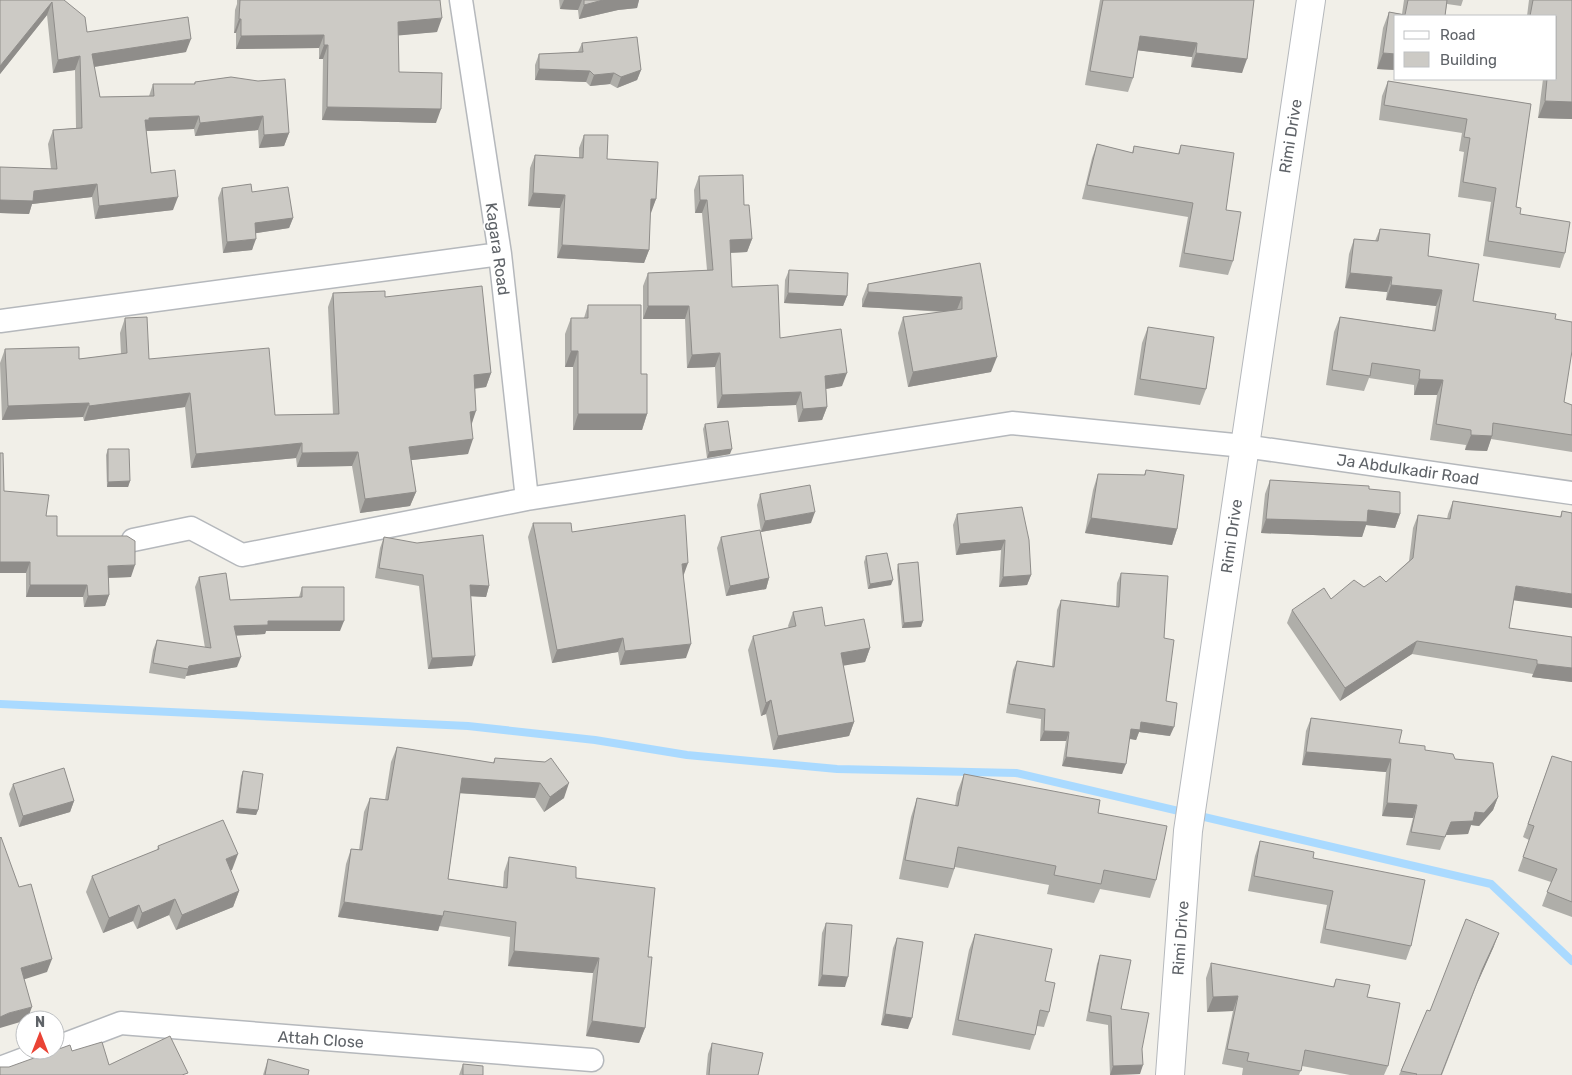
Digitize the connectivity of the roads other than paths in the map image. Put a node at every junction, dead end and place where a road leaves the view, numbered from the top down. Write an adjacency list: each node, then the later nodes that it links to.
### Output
1 (461, 0): 3 (street, Kagara Road)
2 (1311, 0): 5 (street, Rimi Drive)
3 (500, 254): 4 (street); 7 (street, Kagara Road)
4 (0, 321)
5 (1244, 446): 6 (street, Ja Abdulkadir Road); 7 (street, Ja Abdulkadir Road); 13 (street, Rimi Drive)
6 (1572, 493)
7 (527, 499): 8 (street, Ja Abdulkadir Road)
8 (133, 540)
9 (65, 1044): 11 (street, Attah Close)
10 (21, 1060): 12 (street)
11 (592, 1060)
12 (0, 1068)
13 (1170, 1075)

